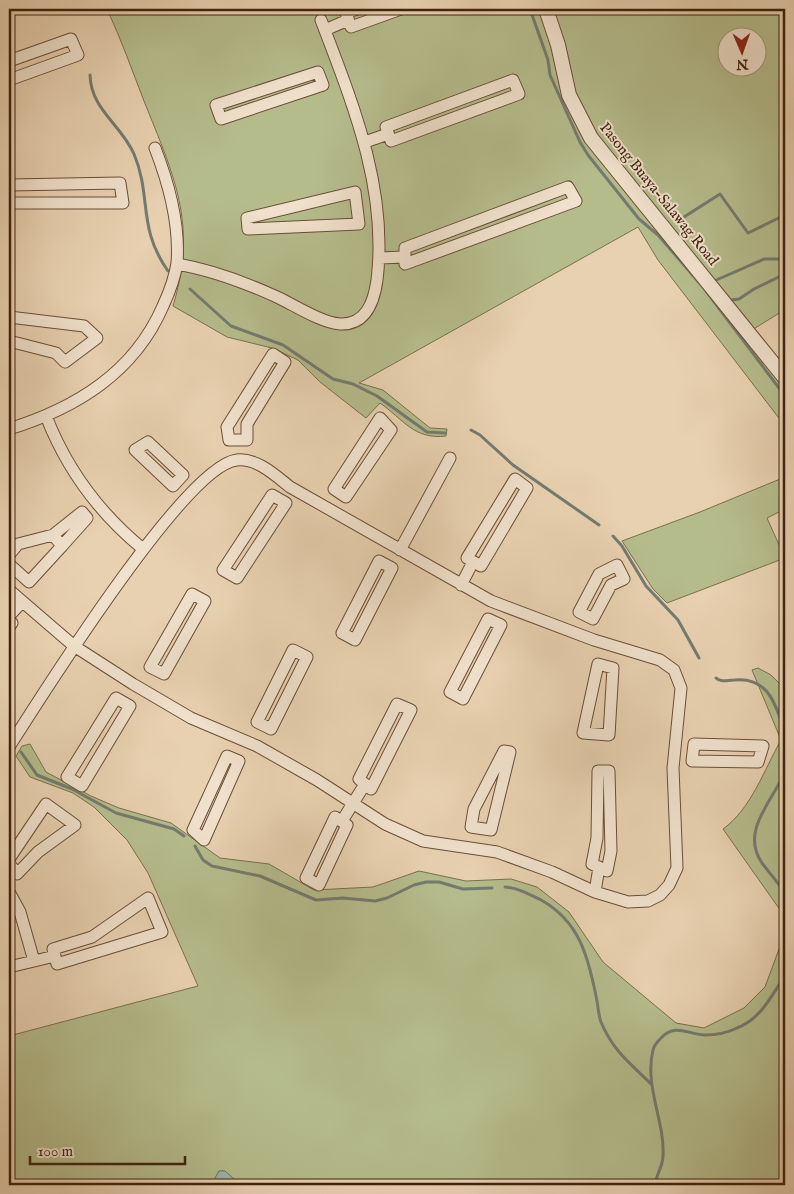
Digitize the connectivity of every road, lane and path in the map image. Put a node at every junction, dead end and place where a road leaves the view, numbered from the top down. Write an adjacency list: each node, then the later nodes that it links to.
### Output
1 (357, 9): 4 (street)
2 (400, 9): 4 (street)
3 (546, 9): 21 (street, Pasong Buaya-Salawag Road)
4 (348, 20): 6 (street)
5 (9, 61): 8 (street)
6 (341, 72): 7 (street); 10 (street)
7 (320, 79): 7 (street)
8 (9, 80)
9 (388, 134): 9 (street); 10 (street)
10 (365, 142): 14 (street)
11 (155, 148): 18 (street)
12 (9, 185): 13 (street)
13 (9, 203)
14 (377, 206): 15 (street); 17 (street)
15 (358, 208): 15 (street)
16 (405, 257): 16 (street); 17 (street)
17 (379, 258): 18 (street)
18 (176, 264): 22 (street)
19 (9, 318): 20 (street)
20 (9, 341)
21 (785, 378)
22 (46, 416): 23 (street); 35 (street)
23 (9, 429)
24 (238, 440): 24 (street); 26 (street)
25 (450, 458): 36 (street)
26 (239, 460): 28 (street); 29 (street)
27 (178, 481): 29 (street)
28 (290, 487): 31 (street); 32 (street)
29 (190, 493): 35 (street)
30 (340, 493): 30 (street); 32 (street)
31 (280, 500): 31 (street)
32 (333, 510): 36 (street)
33 (53, 535): 34 (street); 34 (street); 37 (street)
34 (62, 546): 40 (street)
35 (144, 549): 51 (street)
36 (398, 549): 39 (street); 41 (street)
37 (9, 555)
38 (474, 562): 38 (street); 41 (street)
39 (386, 565): 39 (street)
40 (12, 572)
41 (461, 585): 44 (street)
42 (9, 590): 43 (street)
43 (22, 603): 46 (street); 51 (street)
44 (504, 604): 48 (street); 50 (street)
45 (586, 615): 45 (street); 50 (street)
46 (9, 616)
47 (9, 621): 49 (street)
48 (495, 622): 48 (street)
49 (9, 628)
50 (578, 634): 52 (street)
51 (74, 646): 55 (street); 61 (street)
52 (611, 646): 53 (street); 62 (street)
53 (605, 666): 53 (street)
54 (156, 670): 54 (street); 56 (street)
55 (133, 684): 56 (street); 57 (street)
56 (146, 690): 59 (street)
57 (122, 702): 57 (street)
58 (264, 726): 58 (street); 60 (street)
59 (243, 741): 60 (street); 64 (street)
60 (257, 746): 66 (street)
61 (9, 748)
62 (675, 751): 63 (street); 73 (street)
63 (693, 753): 63 (street)
64 (233, 758): 64 (street)
65 (366, 784): 65 (street); 66 (street)
66 (352, 804): 67 (street); 69 (street)
67 (342, 821): 67 (street)
68 (481, 828): 68 (street); 69 (street)
69 (476, 847): 73 (street)
70 (10, 865): 70 (street)
71 (599, 867): 71 (street); 73 (street)
72 (9, 892): 75 (street)
73 (595, 892)
74 (55, 956): 74 (street); 75 (street)
75 (34, 960): 76 (street)
76 (9, 968): 77 (street)
77 (9, 973)

